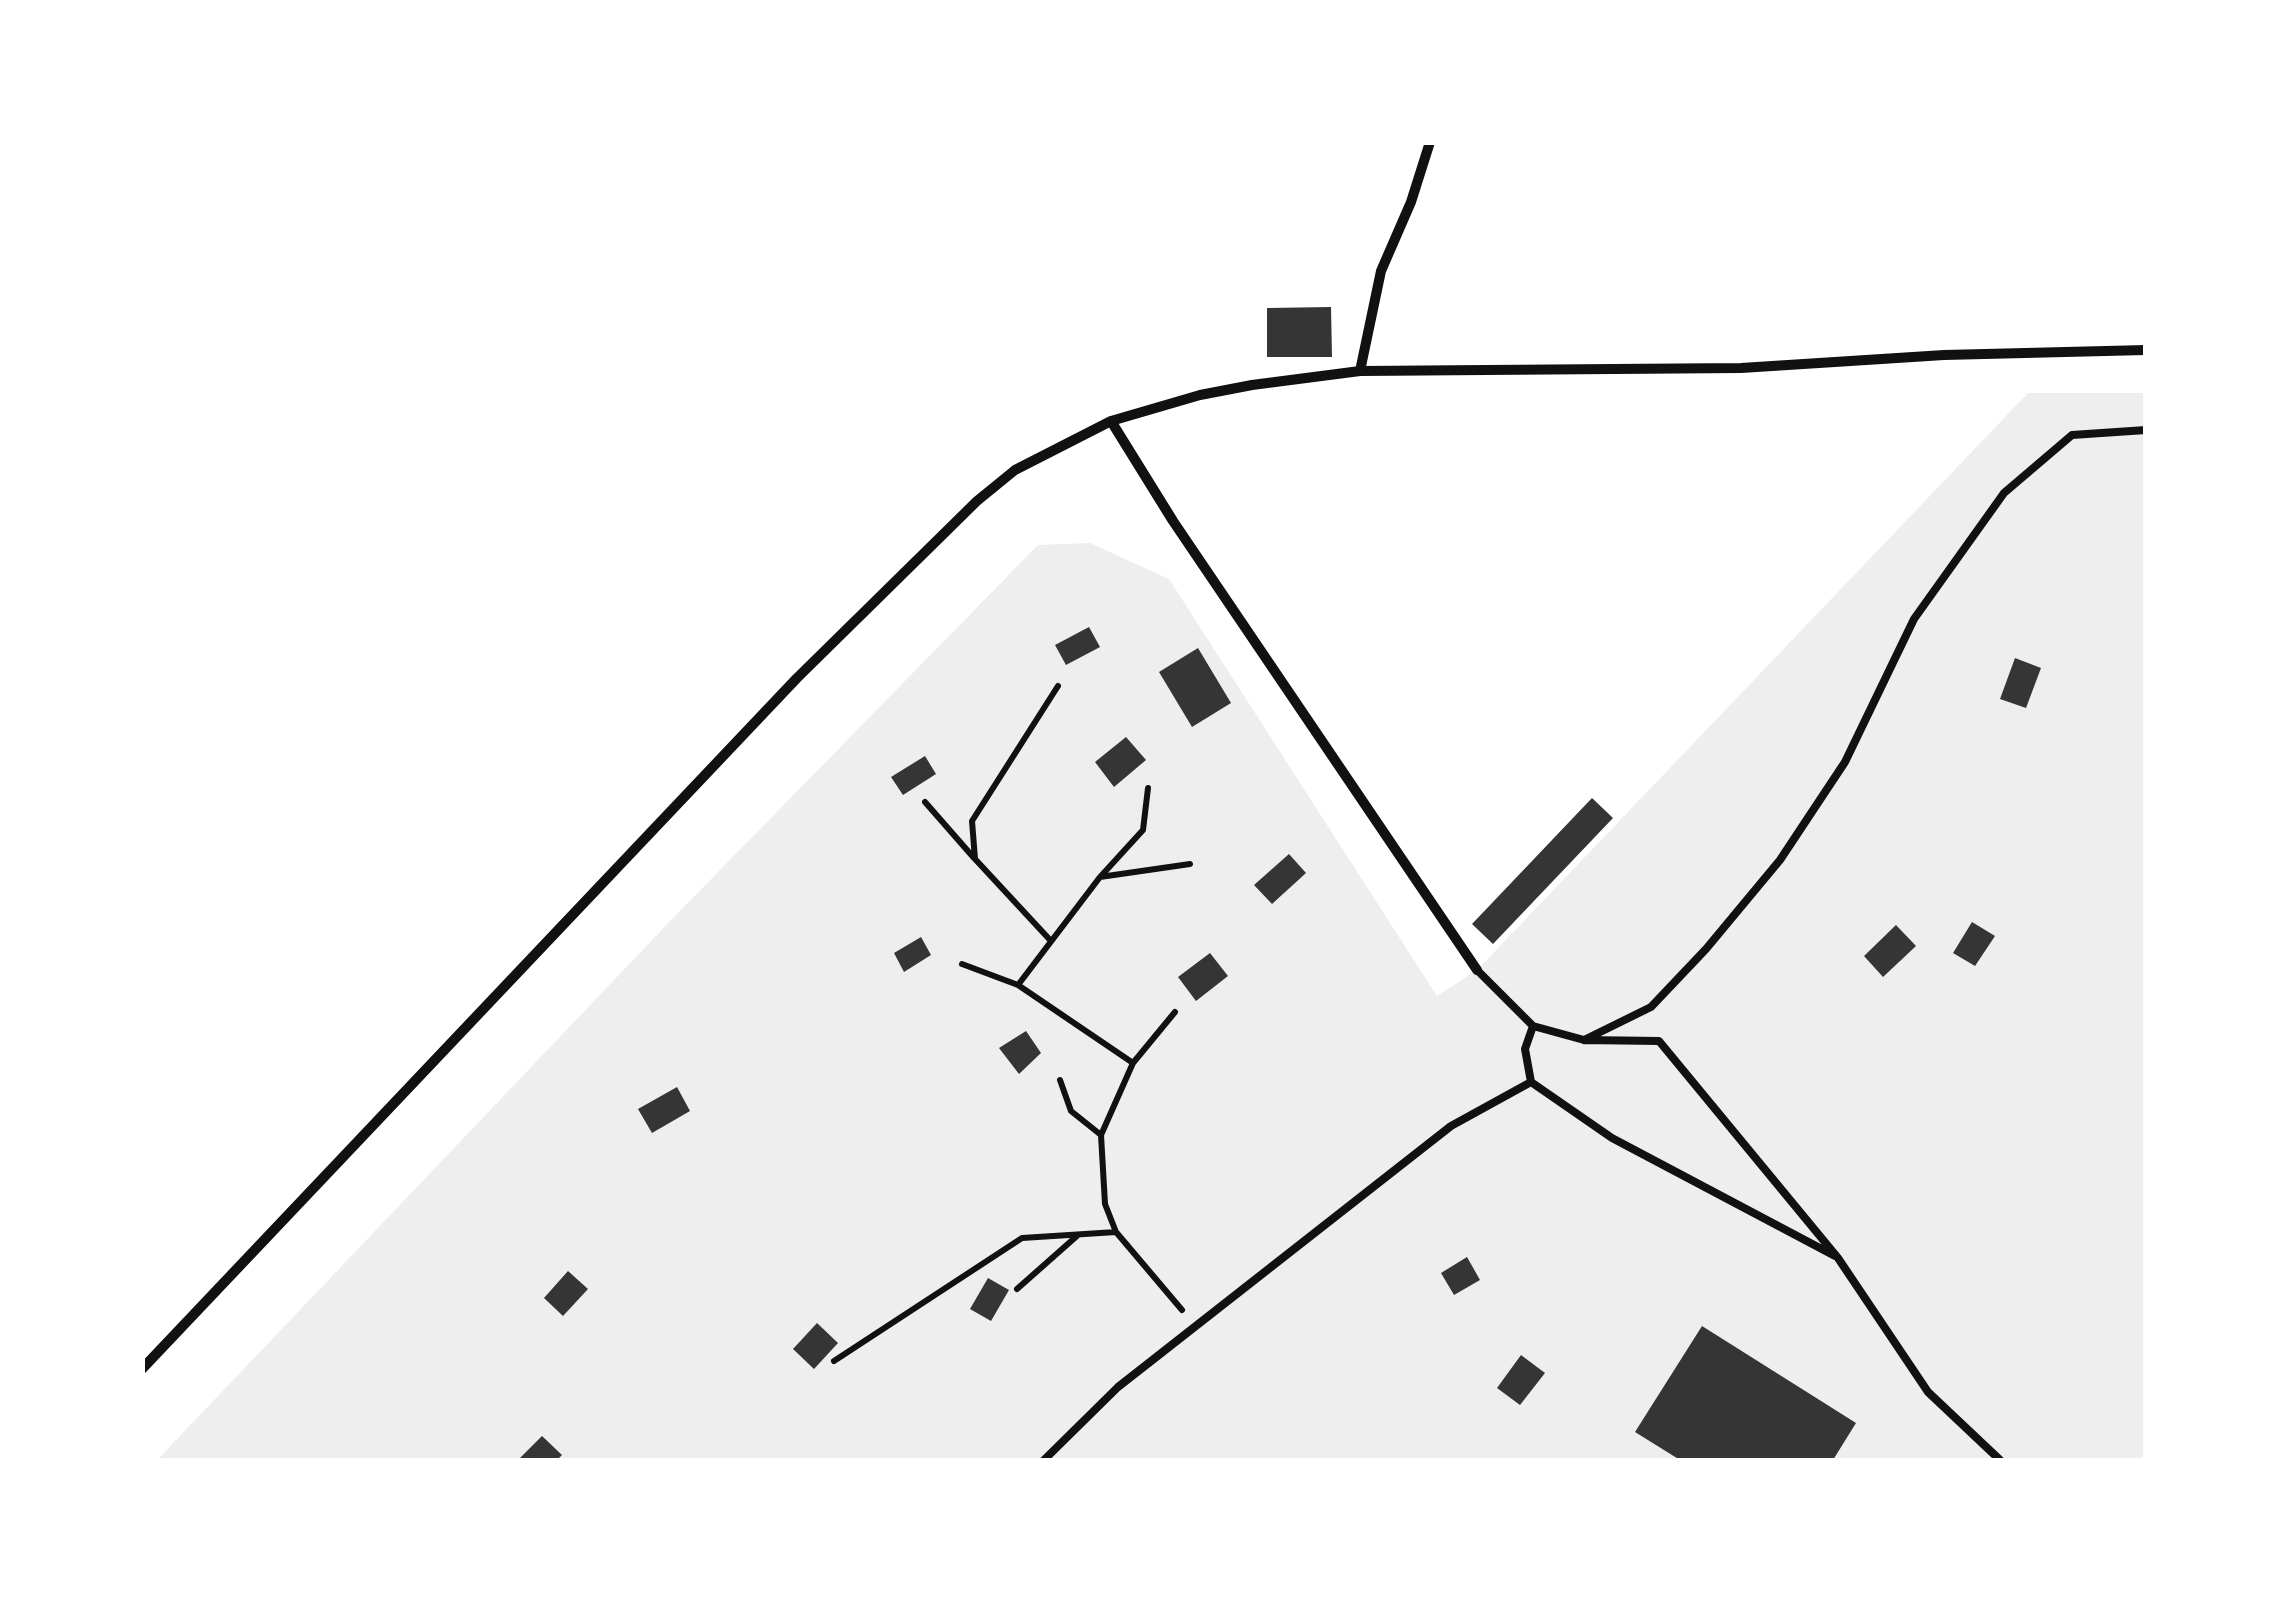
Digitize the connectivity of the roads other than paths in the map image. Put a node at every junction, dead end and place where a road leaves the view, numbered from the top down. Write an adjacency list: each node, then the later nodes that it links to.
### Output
1 (1430, 142): 3 (street)
2 (2146, 350): 3 (street)
3 (1360, 371): 4 (street)
4 (1111, 421): 6 (street); 11 (street)
5 (2146, 430): 8 (lane)
6 (1477, 970): 7 (lane)
7 (1534, 1026): 8 (lane); 9 (lane)
8 (1584, 1040): 10 (lane)
9 (1531, 1082): 10 (lane); 12 (lane)
10 (1838, 1258): 13 (lane)
11 (142, 1369)
12 (1044, 1460)
13 (2000, 1460)

